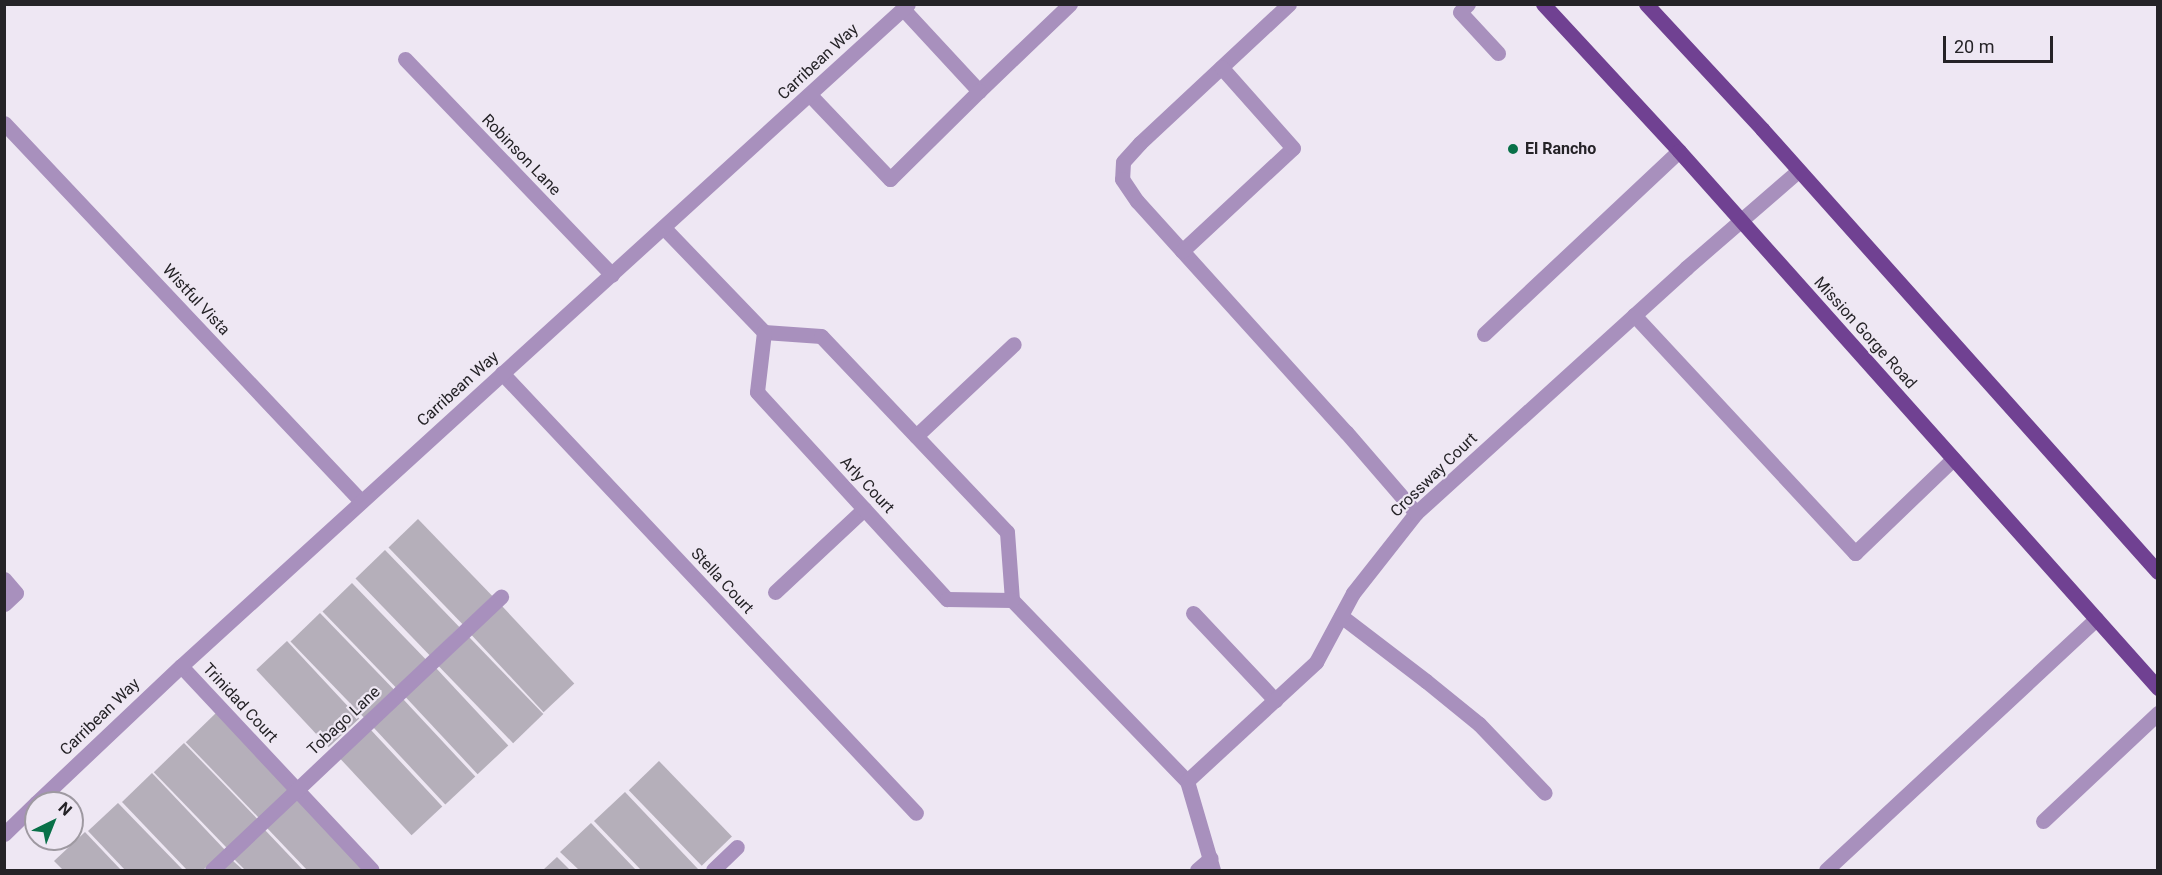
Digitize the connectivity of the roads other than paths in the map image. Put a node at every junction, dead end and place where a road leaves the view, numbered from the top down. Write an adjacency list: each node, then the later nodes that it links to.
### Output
1 (1070, 4): 10 (street)
2 (1289, 4): 9 (street)
3 (1543, 4): 13 (main road, Mission Gorge Road)
4 (1646, 4): 14 (main road)
5 (905, 7): 10 (street); 11 (street, Carribean Way)
6 (1460, 7): 7 (street)
7 (1498, 52)
8 (405, 59): 18 (street, Robinson Lane)
9 (1221, 68): 17 (street); 17 (street)
10 (980, 91): 11 (street)
11 (810, 94): 16 (street, Carribean Way)
12 (4, 123): 26 (street, Wistful Vista)
13 (1679, 151): 15 (main road, Mission Gorge Road); 21 (street)
14 (1798, 171): 15 (street, Crossway Court); 29 (main road)
15 (1742, 222): 19 (street, Crossway Court); 25 (main road, Mission Gorge Road)
16 (664, 228): 18 (street, Carribean Way); 20 (street)
17 (1182, 251): 28 (street)
18 (612, 275): 23 (street, Carribean Way)
19 (1634, 315): 25 (street); 28 (street, Crossway Court)
20 (764, 332): 24 (street); 27 (street, Arly Court)
21 (1484, 334)
22 (1014, 344): 24 (street)
23 (502, 373): 26 (street, Carribean Way); 46 (street, Stella Court)
24 (916, 436): 33 (street)
25 (1953, 459): 37 (main road, Mission Gorge Road)
26 (361, 501): 38 (street, Carribean Way)
27 (864, 509): 31 (street); 33 (street, Arly Court)
28 (1416, 513): 36 (street, Crossway Court)
29 (2157, 572)
30 (4, 579): 34 (street)
31 (775, 592)
32 (501, 597): 43 (street, Tobago Lane)
33 (1012, 600): 42 (street)
34 (4, 604)
35 (1193, 614): 40 (street)
36 (1341, 616): 40 (street, Crossway Court); 45 (street)
37 (2096, 619): 39 (main road, Mission Gorge Road); 56 (street)
38 (181, 666): 43 (street, Trinidad Court); 44 (street, Carribean Way)
39 (2157, 688)
40 (1275, 700): 42 (street, Crossway Court)
41 (2157, 713): 48 (street)
42 (1187, 781): 51 (street)
43 (297, 790): 52 (street, Tobago Lane); 53 (street, Trinidad Court)
44 (49, 791)
45 (1545, 793)
46 (916, 813)
47 (24, 815): 49 (street, Carribean Way)
48 (2043, 820)
49 (4, 834)
50 (737, 847): 54 (street)
51 (1212, 864): 55 (street)
52 (212, 870)
53 (372, 870)
54 (713, 870)
55 (1197, 870)
56 (1826, 870)

